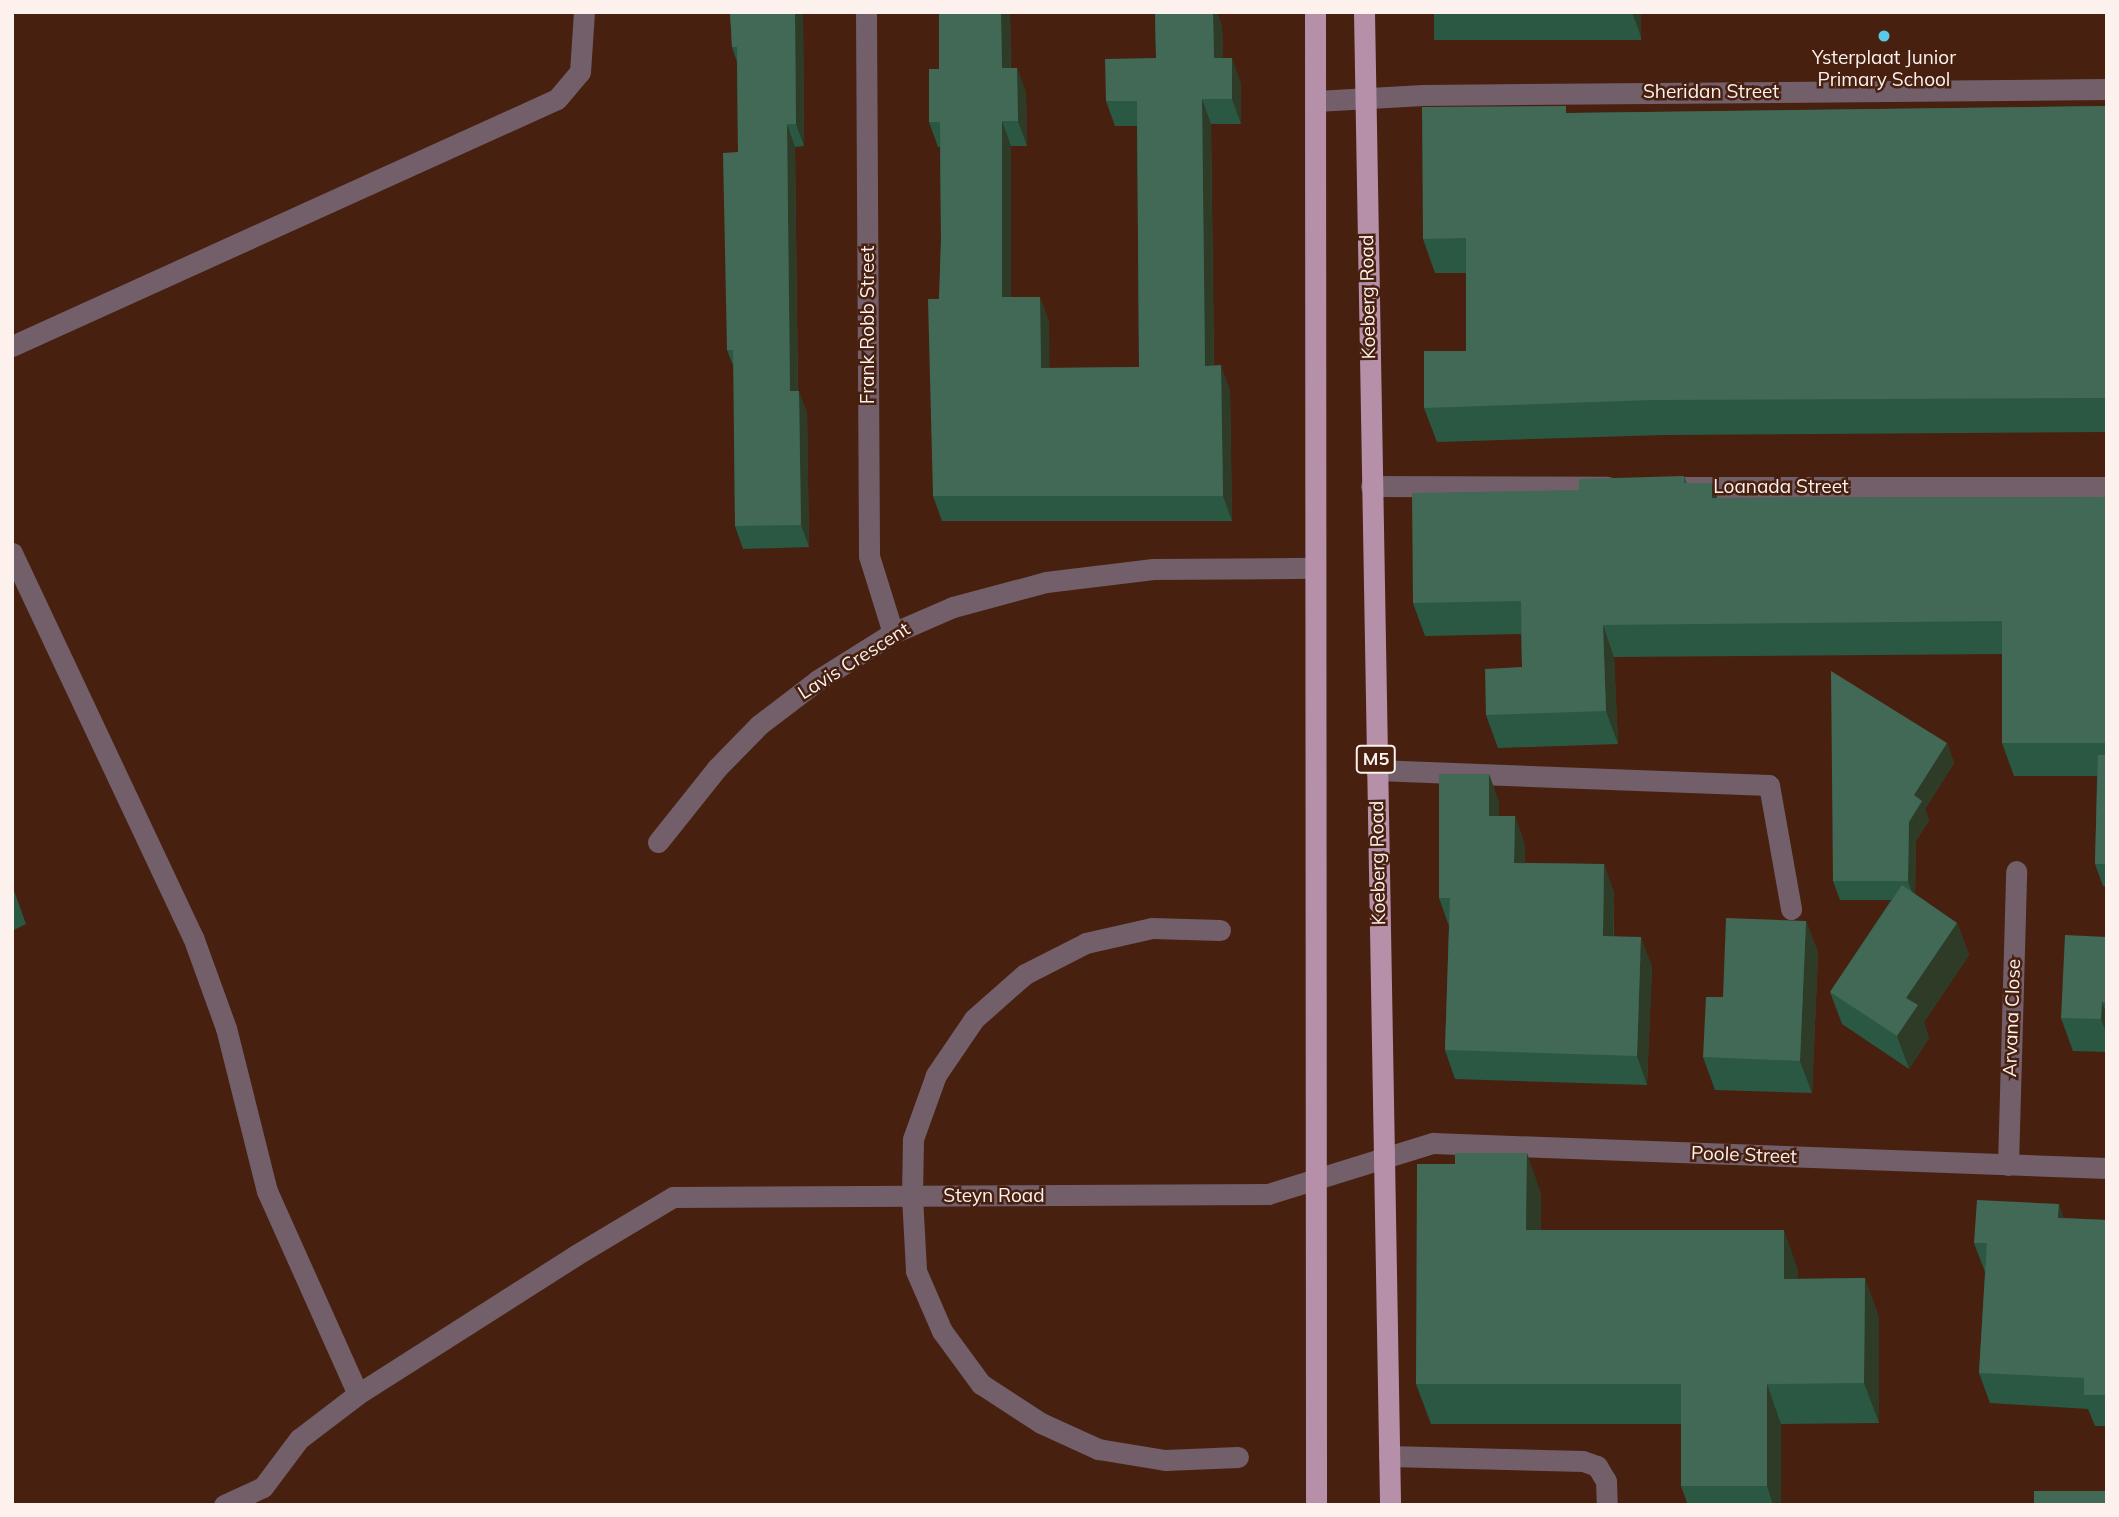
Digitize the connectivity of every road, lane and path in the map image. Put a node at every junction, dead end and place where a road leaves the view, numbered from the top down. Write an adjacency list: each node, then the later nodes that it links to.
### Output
1 (584, 12): 8 (street)
2 (866, 12): 15 (street, Frank Robb Street)
3 (1315, 12): 7 (main road)
4 (1364, 12): 6 (main road, Koeberg Road / M5)
5 (2107, 89): 6 (street, Sheridan Street)
6 (1365, 100): 7 (street, Sheridan Street); 9 (main road, Koeberg Road / M5)
7 (1316, 102): 14 (main road)
8 (12, 346)
9 (1371, 486): 10 (street); 16 (main road, Koeberg Road / M5)
10 (1634, 487)
11 (1662, 487): 12 (street, Loanada Street)
12 (2107, 487)
13 (12, 553): 26 (street)
14 (1315, 568): 15 (street, Lavis Crescent); 24 (main road)
15 (893, 633): 17 (street, Lavis Crescent)
16 (1376, 769): 19 (street); 21 (main road, Koeberg Road / M5)
17 (658, 842)
18 (2016, 871): 22 (street, Arvana Close)
19 (1791, 909)
20 (1220, 930): 25 (street)
21 (1383, 1159): 22 (street, Poole Street); 24 (street, Poole Street); 27 (main road, Koeberg Road / M5)
22 (2008, 1165): 23 (street, Poole Street)
23 (2107, 1168)
24 (1314, 1182): 25 (street, Steyn Road); 31 (main road)
25 (912, 1196): 26 (street, Steyn Road); 28 (street)
26 (358, 1394): 29 (street)
27 (1389, 1456): 32 (main road, Koeberg Road / M5); 33 (street)
28 (1238, 1457)
29 (267, 1496): 30 (street)
30 (224, 1505)
31 (1316, 1505)
32 (1390, 1505)
33 (1607, 1505)

